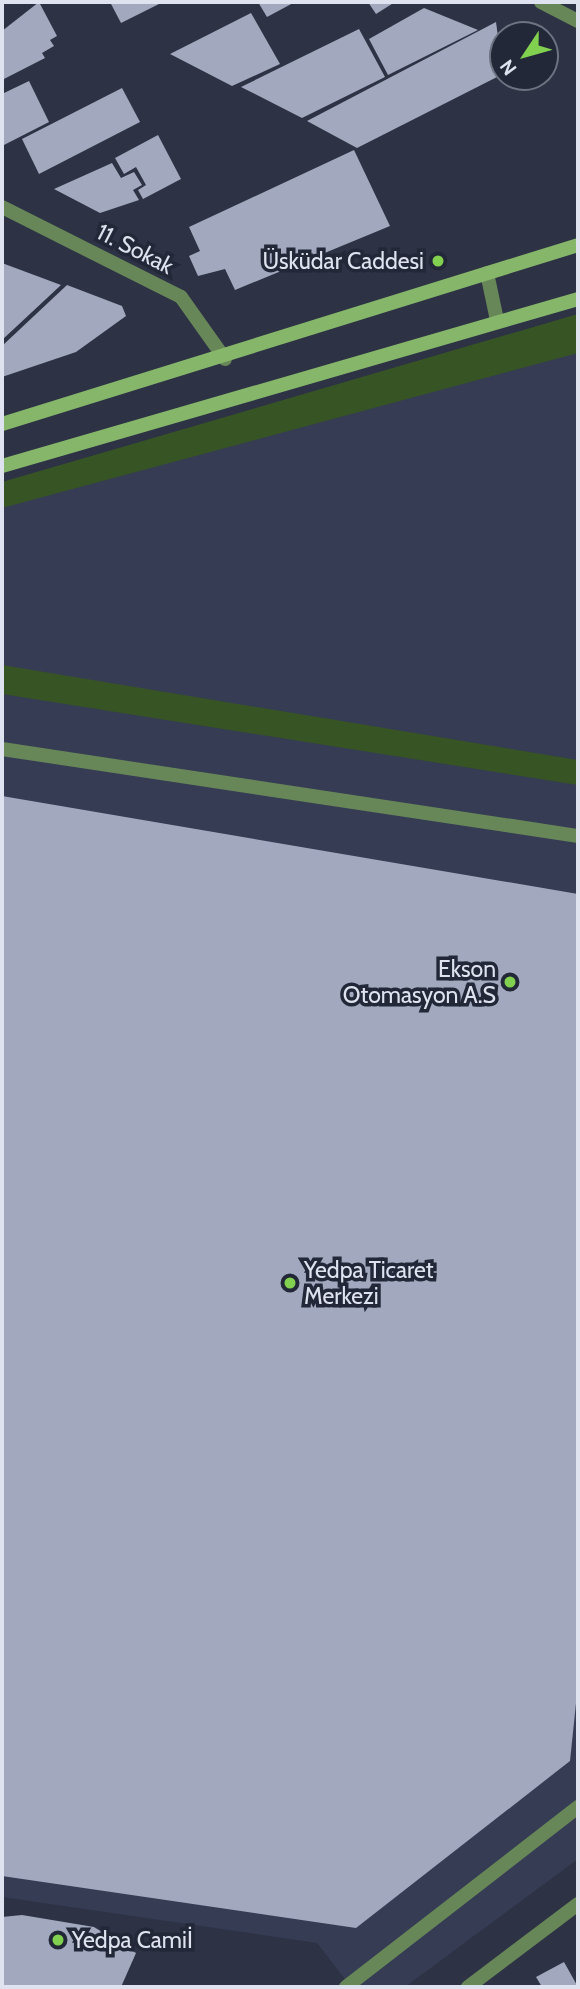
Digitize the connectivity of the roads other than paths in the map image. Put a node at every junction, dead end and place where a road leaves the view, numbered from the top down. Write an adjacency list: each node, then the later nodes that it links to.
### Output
1 (541, 2): 2 (street)
2 (578, 21)
3 (2, 207): 8 (street, 11. Sokak)
4 (578, 245): 5 (main road)
5 (486, 272): 7 (street); 8 (main road)
6 (578, 299): 7 (main road)
7 (496, 320): 10 (main road)
8 (225, 359): 9 (main road)
9 (2, 424)
10 (2, 466)
11 (2, 749): 12 (street)
12 (578, 836)
13 (578, 1807): 15 (street)
14 (578, 1904): 16 (street)
15 (346, 1987)
16 (468, 1987)

